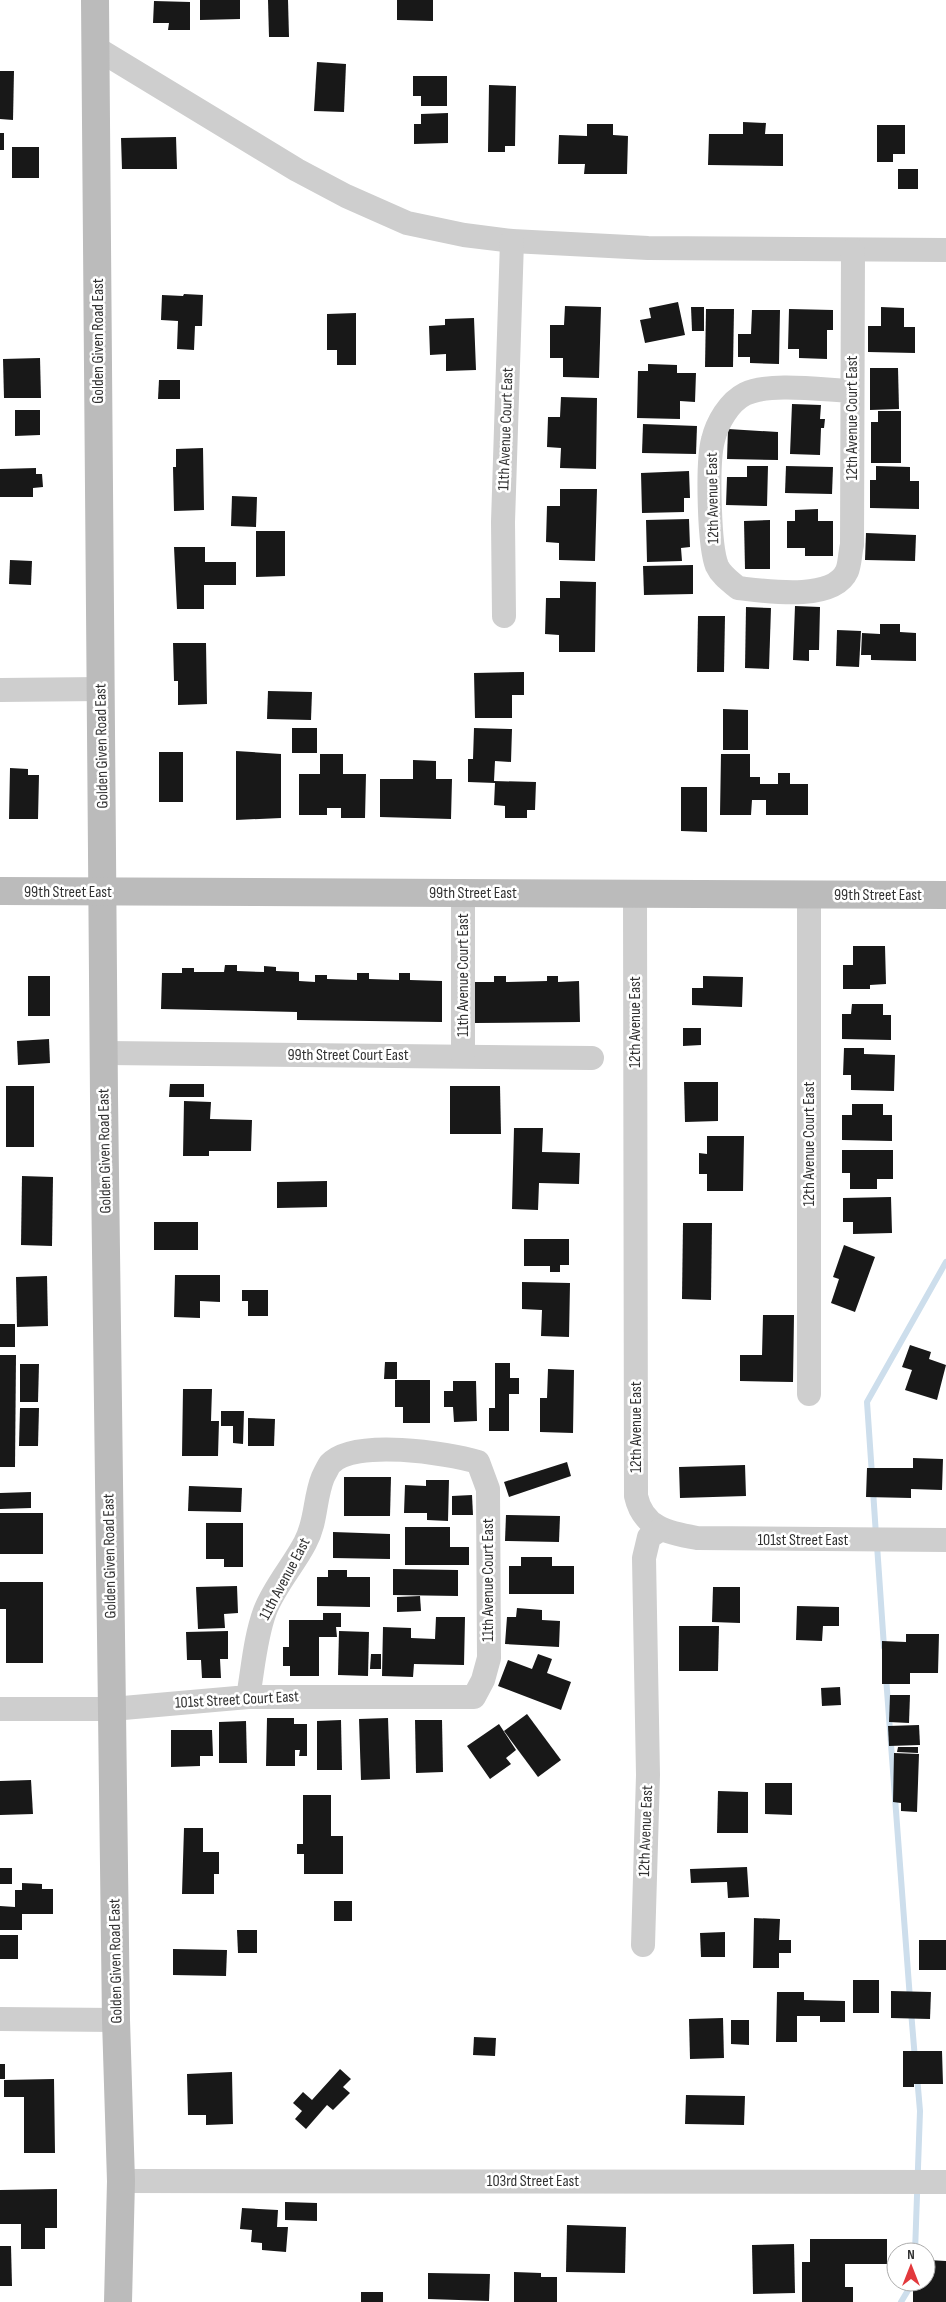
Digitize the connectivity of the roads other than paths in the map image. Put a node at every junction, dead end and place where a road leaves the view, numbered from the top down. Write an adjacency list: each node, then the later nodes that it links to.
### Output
1 (95, 0): 2 (street, Golden Given Road East)
2 (96, 48): 3 (street); 9 (street, Golden Given Road East)
3 (512, 241): 4 (street); 8 (street, 11th Avenue Court East)
4 (853, 250): 5 (street); 6 (street, 12th Avenue Court East)
5 (946, 250)
6 (852, 391): 7 (street, 12th Avenue East); 7 (street, 12th Avenue Court East)
7 (722, 573)
8 (504, 616)
9 (102, 689): 10 (street); 12 (street, Golden Given Road East)
10 (0, 690)
11 (0, 891): 12 (street, 99th Street East)
12 (104, 892): 13 (street, 99th Street East); 17 (street, Golden Given Road East)
13 (464, 893): 14 (street, 99th Street East); 18 (street, 11th Avenue Court East)
14 (635, 894): 15 (street, 99th Street East); 22 (street, 12th Avenue East)
15 (809, 895): 16 (street, 99th Street East); 20 (street, 12th Avenue Court East)
16 (946, 895)
17 (105, 1054): 18 (street, 99th Street Court East); 27 (street, Golden Given Road East)
18 (463, 1056): 19 (street, 99th Street Court East)
19 (592, 1058)
20 (809, 1394)
21 (331, 1464): 24 (street, 11th Avenue East); 25 (street, 11th Avenue Court East)
22 (660, 1530): 23 (street, 101st Street East); 28 (street, 12th Avenue East)
23 (946, 1540)
24 (248, 1697): 25 (street, 101st Street Court East); 27 (street, 101st Street Court East)
25 (474, 1697)
26 (0, 1709): 27 (street, 101st Street Court East)
27 (112, 1709): 30 (street, Golden Given Road East)
28 (643, 1945)
29 (0, 2019): 30 (street)
30 (116, 2020): 31 (street, Golden Given Road East)
31 (121, 2181): 32 (street, 103rd Street East); 33 (street, Golden Given Road East)
32 (946, 2182)
33 (118, 2302)

